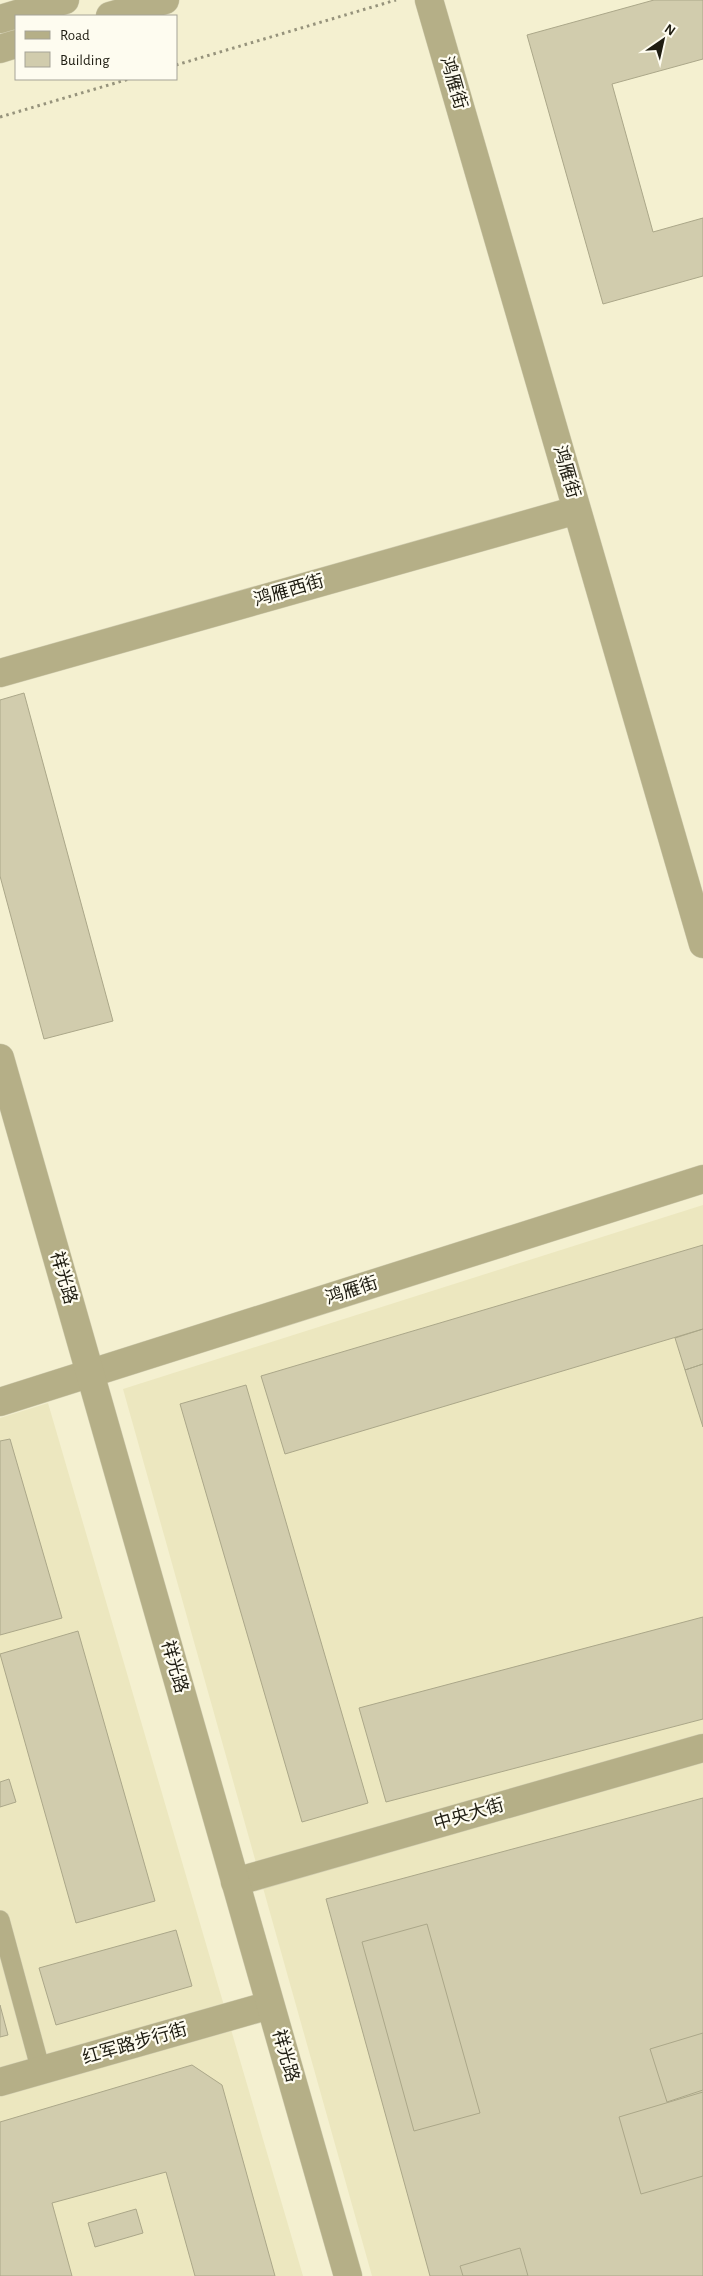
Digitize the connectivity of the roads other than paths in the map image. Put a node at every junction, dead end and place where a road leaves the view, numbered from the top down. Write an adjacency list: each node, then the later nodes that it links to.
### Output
1 (64, 0): 5 (street)
2 (165, 0): 6 (street)
3 (429, 0): 10 (street, 鸿雁街)
4 (15, 15): 7 (street)
5 (16, 15)
6 (113, 15)
7 (0, 20)
8 (15, 44): 9 (street)
9 (0, 49)
10 (577, 510): 11 (street, 鸿雁西街); 12 (street, 鸿雁街)
11 (0, 673)
12 (703, 944)
13 (0, 1058): 15 (street, 祥光路)
14 (703, 1179): 15 (street, 鸿雁街)
15 (90, 1375): 16 (street, 鸿雁街); 18 (street, 祥光路)
16 (0, 1402)
17 (703, 1748): 18 (street, 中央大街)
18 (235, 1882): 20 (street, 祥光路)
19 (0, 1920): 21 (lane)
20 (270, 2005): 21 (street, 红军路步行街); 23 (street, 祥光路)
21 (41, 2070): 22 (street, 红军路步行街)
22 (0, 2082)
23 (348, 2276)

